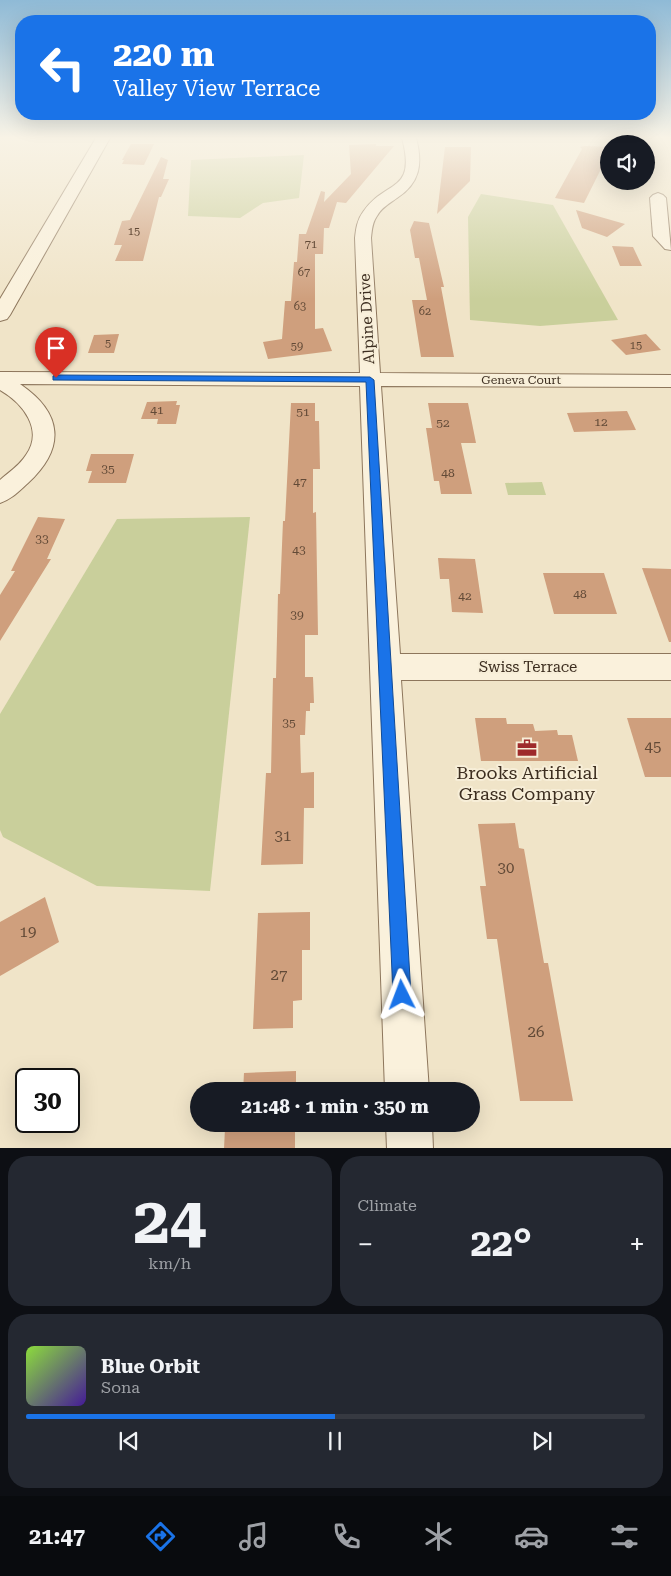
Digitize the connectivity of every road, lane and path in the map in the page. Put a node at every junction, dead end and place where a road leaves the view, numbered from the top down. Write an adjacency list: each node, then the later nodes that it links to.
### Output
1 (72, 192): 5 (street)
2 (393, 192): 7 (street, Alpine Drive)
3 (658, 198): 4 (street)
4 (671, 245)
5 (0, 315)
6 (0, 378): 7 (street, Geneva Court)
7 (370, 380): 8 (street, Geneva Court); 11 (street, Alpine Drive)
8 (671, 381)
9 (0, 382): 10 (street)
10 (0, 494)
11 (385, 667): 12 (street, Swiss Terrace); 13 (street, Alpine Drive)
12 (671, 667)
13 (407, 1082)
14 (409, 1132): 15 (street)
15 (410, 1148)

